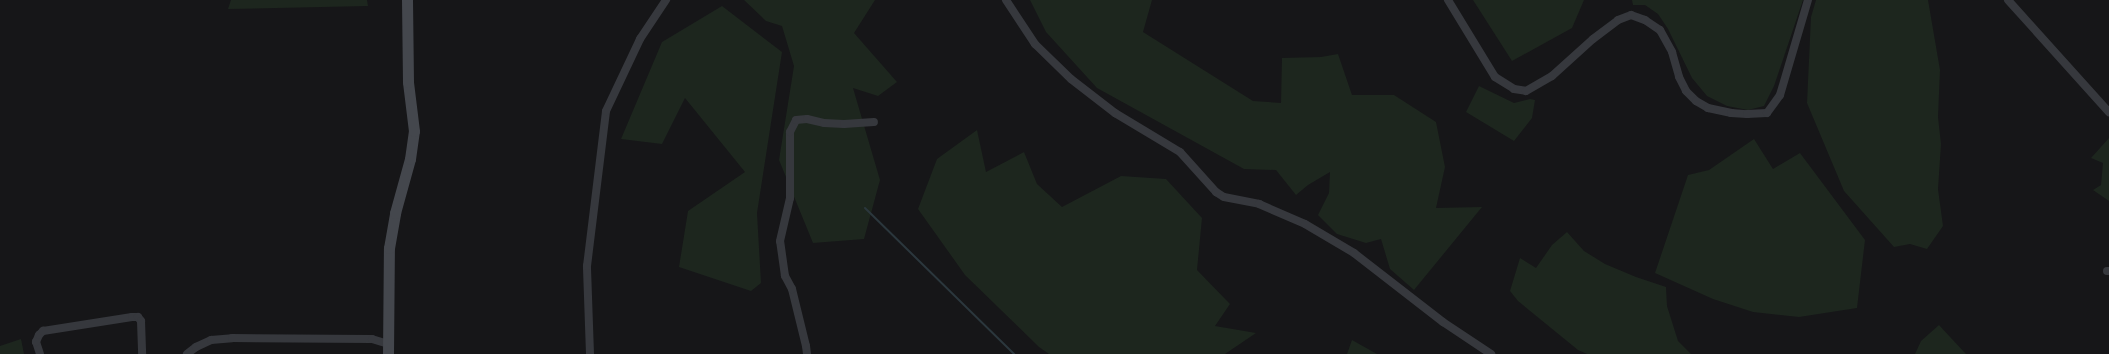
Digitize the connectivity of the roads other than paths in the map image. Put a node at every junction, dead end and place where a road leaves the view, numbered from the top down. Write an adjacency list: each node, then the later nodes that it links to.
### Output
1 (407, 0): 9 (street)
2 (666, 0): 13 (street)
3 (1006, 0): 15 (street)
4 (1448, 0): 5 (street)
5 (1808, 0)
6 (2008, 0): 7 (street)
7 (2109, 112)
8 (874, 122): 14 (street)
9 (388, 349): 12 (street)
10 (40, 354): 11 (street)
11 (142, 354)
12 (187, 354)
13 (590, 354)
14 (807, 354)
15 (1491, 354)

